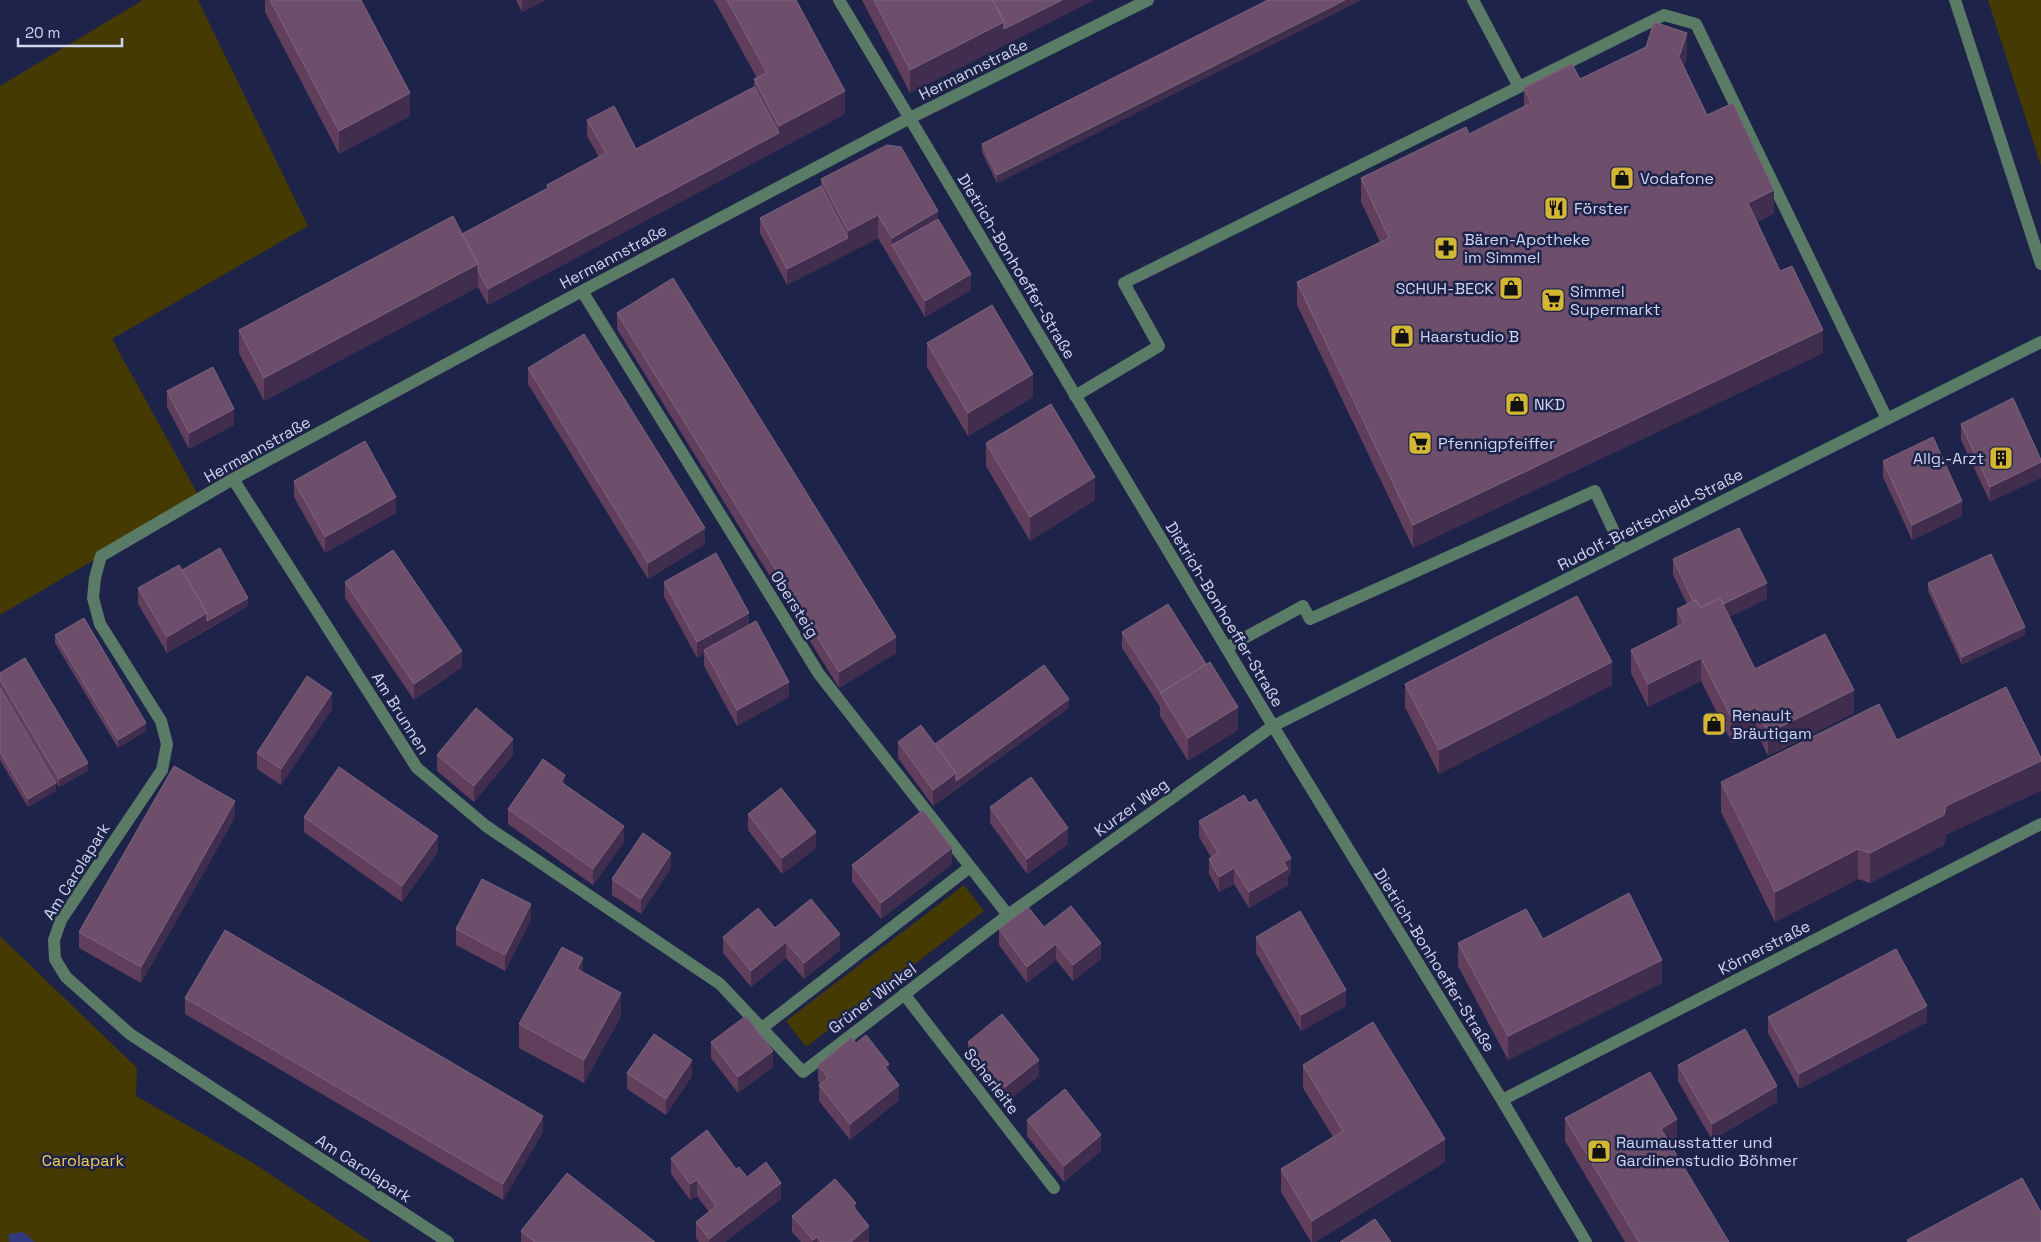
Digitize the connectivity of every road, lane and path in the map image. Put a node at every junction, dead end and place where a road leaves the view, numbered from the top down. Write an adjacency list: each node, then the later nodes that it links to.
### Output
1 (839, 0): 6 (street, Dietrich-Bonhoeffer-Straße)
2 (1148, 0): 6 (street, Hermannstraße)
3 (1956, 0): 7 (street)
4 (1475, 4): 5 (street)
5 (1520, 87): 10 (street); 11 (street)
6 (910, 118): 8 (street, Hermannstraße); 10 (street, Dietrich-Bonhoeffer-Straße)
7 (2041, 264)
8 (582, 291): 12 (street, Hermannstraße); 18 (street, Obersteig)
9 (2041, 342): 11 (street, Rudolf-Breitscheid-Straße)
10 (1075, 396): 15 (street, Dietrich-Bonhoeffer-Straße)
11 (1887, 419): 13 (street, Rudolf-Breitscheid-Straße)
12 (233, 479): 14 (street, Hermannstraße); 20 (street, Am Brunnen)
13 (1623, 551): 15 (street); 16 (street, Rudolf-Breitscheid-Straße)
14 (101, 556): 25 (street, Am Carolapark)
15 (1226, 648): 16 (street, Dietrich-Bonhoeffer-Straße)
16 (1273, 726): 19 (street, Kurzer Weg); 23 (street, Dietrich-Bonhoeffer-Straße)
17 (2041, 824): 23 (street, Körnerstraße)
18 (970, 867): 19 (street, Obersteig); 22 (street)
19 (1008, 915): 21 (street, Grüner Winkel)
20 (679, 956): 22 (street, Grüner Winkel)
21 (904, 994): 22 (street, Grüner Winkel); 24 (street, Scherleite)
22 (762, 1028)
23 (1502, 1100): 26 (street, Dietrich-Bonhoeffer-Straße)
24 (1054, 1188)
25 (448, 1242)
26 (1586, 1242)

